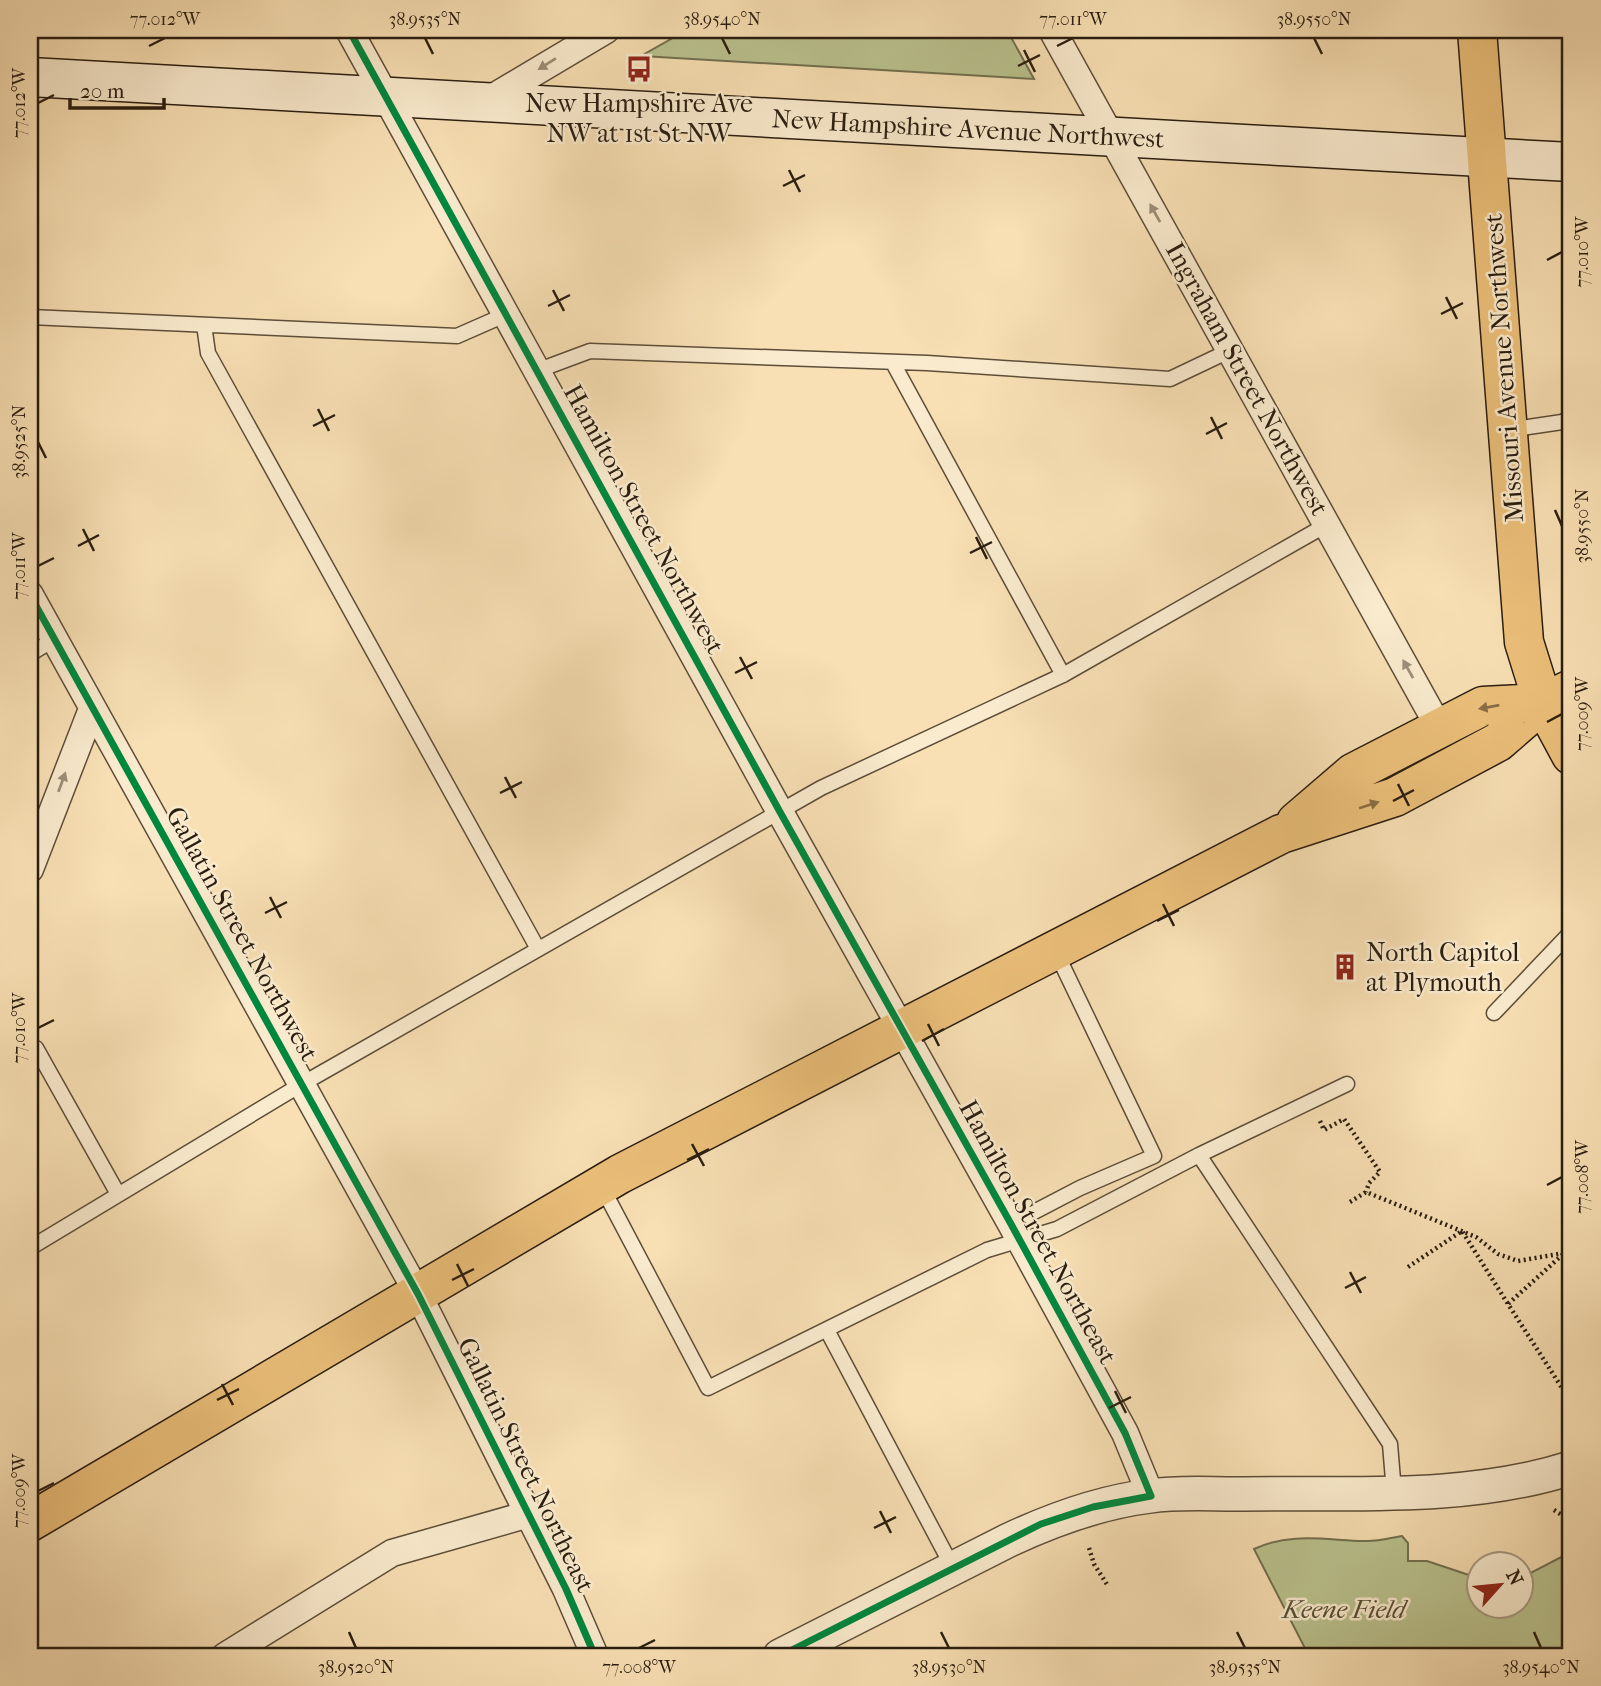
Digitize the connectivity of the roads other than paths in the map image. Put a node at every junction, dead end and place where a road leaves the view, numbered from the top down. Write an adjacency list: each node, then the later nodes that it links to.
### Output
1 (349, 30): 6 (street, Hamilton Street Northwest)
2 (606, 30): 7 (street, one-way to 7)
3 (1052, 30): 8 (street, Ingraham Street Northwest)
4 (1477, 30): 9 (main road, Missouri Avenue Northwest)
5 (30, 77): 6 (main road, New Hampshire Avenue Northwest)
6 (386, 96): 7 (main road, New Hampshire Avenue Northwest); 11 (street, Hamilton Street Northwest)
7 (485, 102): 8 (main road, New Hampshire Avenue Northwest)
8 (1112, 136): 9 (main road, New Hampshire Avenue Northwest); 14 (street, Ingraham Street Northwest, one-way to 8)
9 (1488, 156): 10 (main road, New Hampshire Avenue Northwest); 18 (main road, Missouri Avenue Northwest)
10 (1571, 162)
11 (507, 314): 13 (lane); 16 (street, Hamilton Street Northwest)
12 (30, 317): 13 (lane)
13 (204, 325): 32 (lane)
14 (1231, 350): 15 (lane); 19 (street, Ingraham Street Northwest)
15 (893, 363): 16 (lane); 23 (lane)
16 (539, 370): 28 (street, Hamilton Street Northwest)
17 (1571, 417): 18 (lane)
18 (1508, 430): 24 (main road, Missouri Avenue Northwest)
19 (1328, 524): 23 (lane); 26 (street, Ingraham Street Northwest, one-way to 19)
20 (30, 595): 21 (street, Gallatin Street Northwest)
21 (55, 639): 22 (lane); 25 (street, Gallatin Street Northwest)
22 (30, 654)
23 (1063, 675): 28 (lane)
24 (1557, 696): 26 (main road, one-way to 26); 27 (main road, Missouri Avenue Northwest); 29 (main road, one-way to 24)
25 (92, 709): 30 (street, one-way to 25); 37 (street, Gallatin Street Northwest)
26 (1440, 729): 29 (main road)
27 (1571, 755)
28 (780, 812): 32 (lane); 35 (street, Hamilton Street Northwest)
29 (1281, 834): 33 (main road)
30 (30, 869)
31 (1571, 932): 34 (lane)
32 (538, 949): 37 (lane)
33 (1055, 951): 35 (main road); 42 (lane)
34 (1494, 1013)
35 (902, 1029): 40 (main road); 42 (street, Hamilton Street Northeast)
36 (30, 1045): 41 (lane)
37 (302, 1084): 41 (lane); 44 (street, Gallatin Street Northwest)
38 (1347, 1084): 39 (lane)
39 (1199, 1155): 42 (lane); 47 (lane)
40 (601, 1185): 44 (main road); 45 (lane)
41 (118, 1194): 43 (lane)
42 (1016, 1232): 45 (lane); 48 (street, Hamilton Street Northeast)
43 (30, 1248)
44 (418, 1294): 49 (street, Gallatin Street Northeast); 50 (main road)
45 (828, 1332): 51 (lane)
46 (1571, 1468): 47 (street)
47 (1394, 1492): 48 (street)
48 (1151, 1496): 51 (street)
49 (528, 1514): 52 (street); 53 (street, Gallatin Street Northeast)
50 (30, 1522)
51 (953, 1568): 54 (street)
52 (225, 1656)
53 (595, 1656)
54 (780, 1656)

